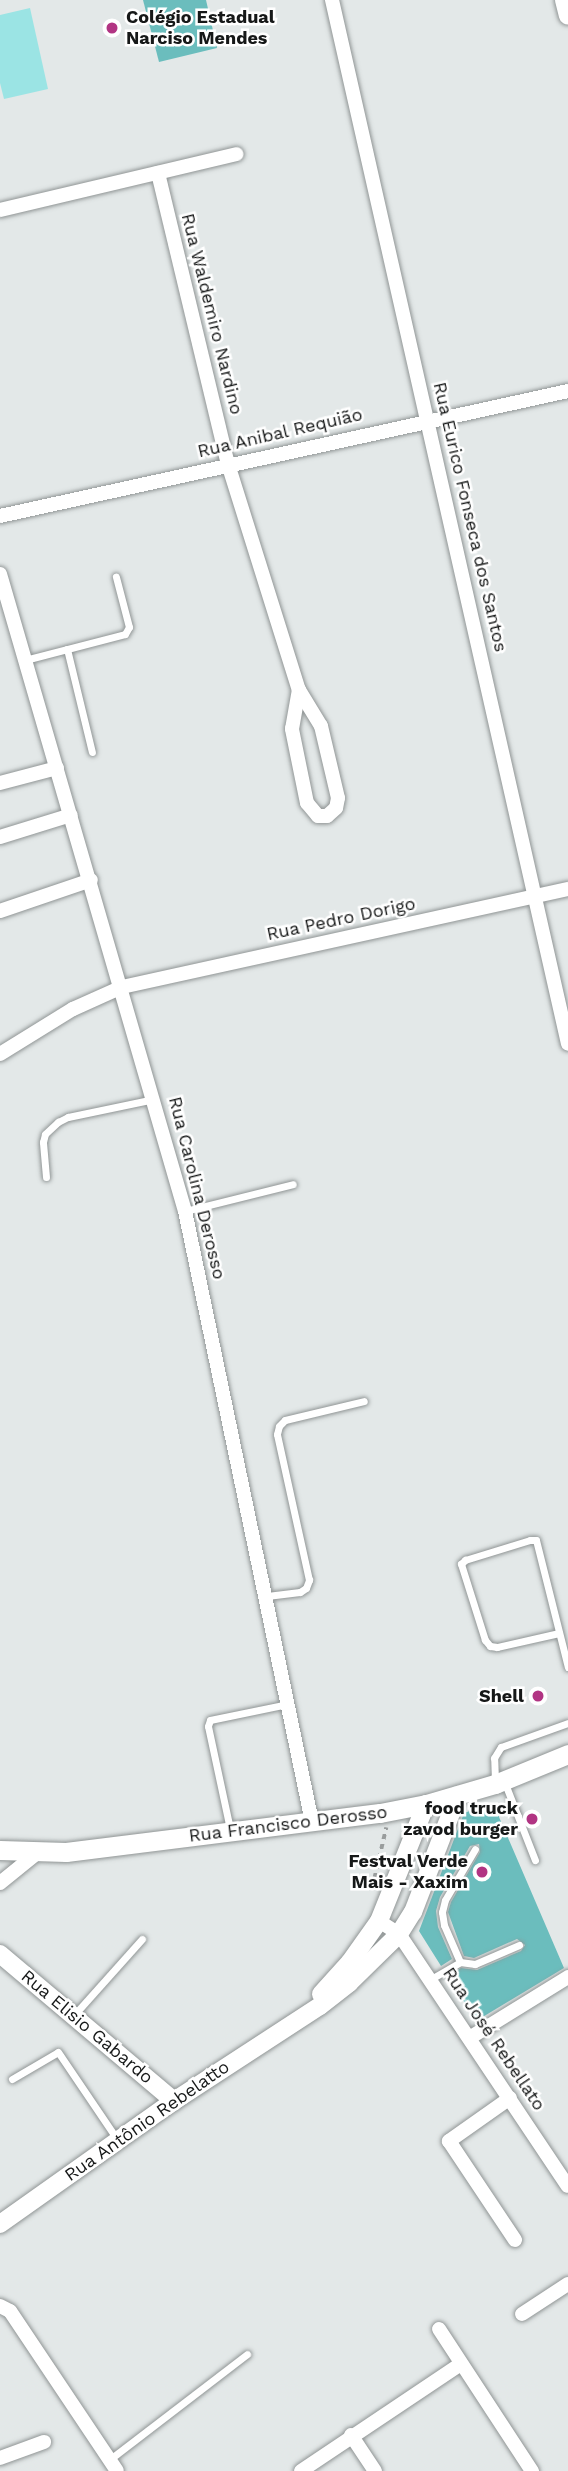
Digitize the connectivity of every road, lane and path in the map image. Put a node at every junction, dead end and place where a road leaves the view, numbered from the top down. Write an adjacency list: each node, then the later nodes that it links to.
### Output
1 (332, 0): 8 (street, Rua Eurico Fonseca dos Santos)
2 (564, 0): 3 (street)
3 (568, 16)
4 (236, 154): 5 (street)
5 (158, 173): 6 (street); 9 (street, Rua Waldemiro Nardino)
6 (0, 210)
7 (568, 390): 8 (street, Rua Anibal Requião)
8 (428, 420): 9 (street, Rua Anibal Requião); 25 (street, Rua Eurico Fonseca dos Santos)
9 (228, 464): 10 (street, Rua Anibal Requião); 17 (street, Rua Waldemiro Nardino)
10 (0, 516)
11 (0, 574): 13 (street, Rua Carolina Derosso)
12 (116, 577): 15 (lane)
13 (16, 627): 14 (street); 16 (street, Rua Carolina Derosso)
14 (0, 631)
15 (68, 649): 16 (lane); 18 (lane)
16 (25, 660): 19 (street, Rua Carolina Derosso)
17 (299, 690): 17 (street)
18 (92, 752)
19 (57, 768): 20 (street); 21 (street, Rua Carolina Derosso)
20 (0, 783)
21 (71, 815): 22 (street); 23 (street, Rua Carolina Derosso)
22 (0, 837)
23 (91, 880): 26 (street); 27 (street, Rua Carolina Derosso)
24 (568, 890): 25 (street, Rua Pedro Dorigo)
25 (536, 896): 27 (street, Rua Pedro Dorigo); 28 (street, Rua Eurico Fonseca dos Santos)
26 (0, 911)
27 (122, 987): 29 (street, Rua Pedro Dorigo); 30 (street, Rua Carolina Derosso)
28 (568, 1044)
29 (0, 1054)
30 (155, 1099): 31 (lane); 33 (street, Rua Carolina Derosso)
31 (47, 1177)
32 (293, 1184): 33 (lane)
33 (186, 1211): 35 (street, Rua Carolina Derosso)
34 (363, 1401): 35 (lane)
35 (267, 1596): 38 (street, Rua Carolina Derosso)
36 (559, 1633): 36 (lane); 37 (lane)
37 (568, 1667)
38 (288, 1704): 45 (street, Rua Carolina Derosso); 46 (lane)
39 (568, 1723): 41 (lane)
40 (568, 1754): 41 (main road, Rua Francisco Derosso)
41 (499, 1782): 42 (main road, Rua Francisco Derosso); 50 (lane)
42 (458, 1795): 43 (main road, Rua Francisco Derosso); 54 (street, Rua Antônio Rebelatto)
43 (426, 1804): 44 (main road, Rua Francisco Derosso); 52 (street, Rua Antônio Rebelatto)
44 (380, 1813): 45 (main road, Rua Francisco Derosso); 52 (path)
45 (312, 1822): 46 (main road, Rua Francisco Derosso)
46 (230, 1832): 49 (main road, Rua Francisco Derosso)
47 (475, 1849): 58 (lane)
48 (0, 1850): 49 (main road, Rua Francisco Derosso)
49 (37, 1853): 51 (street)
50 (535, 1860)
51 (0, 1883)
52 (389, 1902): 53 (street, Rua Antônio Rebelatto)
53 (379, 1922): 54 (street, Rua José Rebellato); 62 (street, Rua Antônio Rebelatto)
54 (399, 1934): 60 (street, Rua José Rebellato); 62 (street, Rua Antônio Rebelatto)
55 (142, 1940): 61 (lane)
56 (519, 1945): 58 (lane)
57 (0, 1954): 61 (street, Rua Elisio Gabardo)
58 (460, 1962): 60 (lane)
59 (568, 1977): 63 (street)
60 (431, 1979): 63 (street, Rua José Rebellato)
61 (73, 2016): 66 (street, Rua Elisio Gabardo)
62 (296, 2020): 66 (street, Rua Antônio Rebelatto)
63 (471, 2037): 65 (street, Rua José Rebellato)
64 (12, 2079): 67 (lane)
65 (510, 2098): 68 (street, Rua José Rebellato); 70 (street)
66 (173, 2101): 67 (street, Rua Antônio Rebelatto)
67 (117, 2140): 69 (street, Rua Antônio Rebelatto)
68 (568, 2186)
69 (0, 2224)
70 (515, 2240)
71 (568, 2284): 73 (street)
72 (0, 2306): 80 (street)
73 (522, 2314)
74 (439, 2329): 76 (street)
75 (247, 2354): 80 (lane)
76 (461, 2364): 77 (street); 83 (street)
77 (351, 2435): 81 (street); 82 (street)
78 (44, 2442): 79 (street)
79 (0, 2458)
80 (113, 2465)
81 (301, 2471)
82 (375, 2471)
83 (532, 2471)

